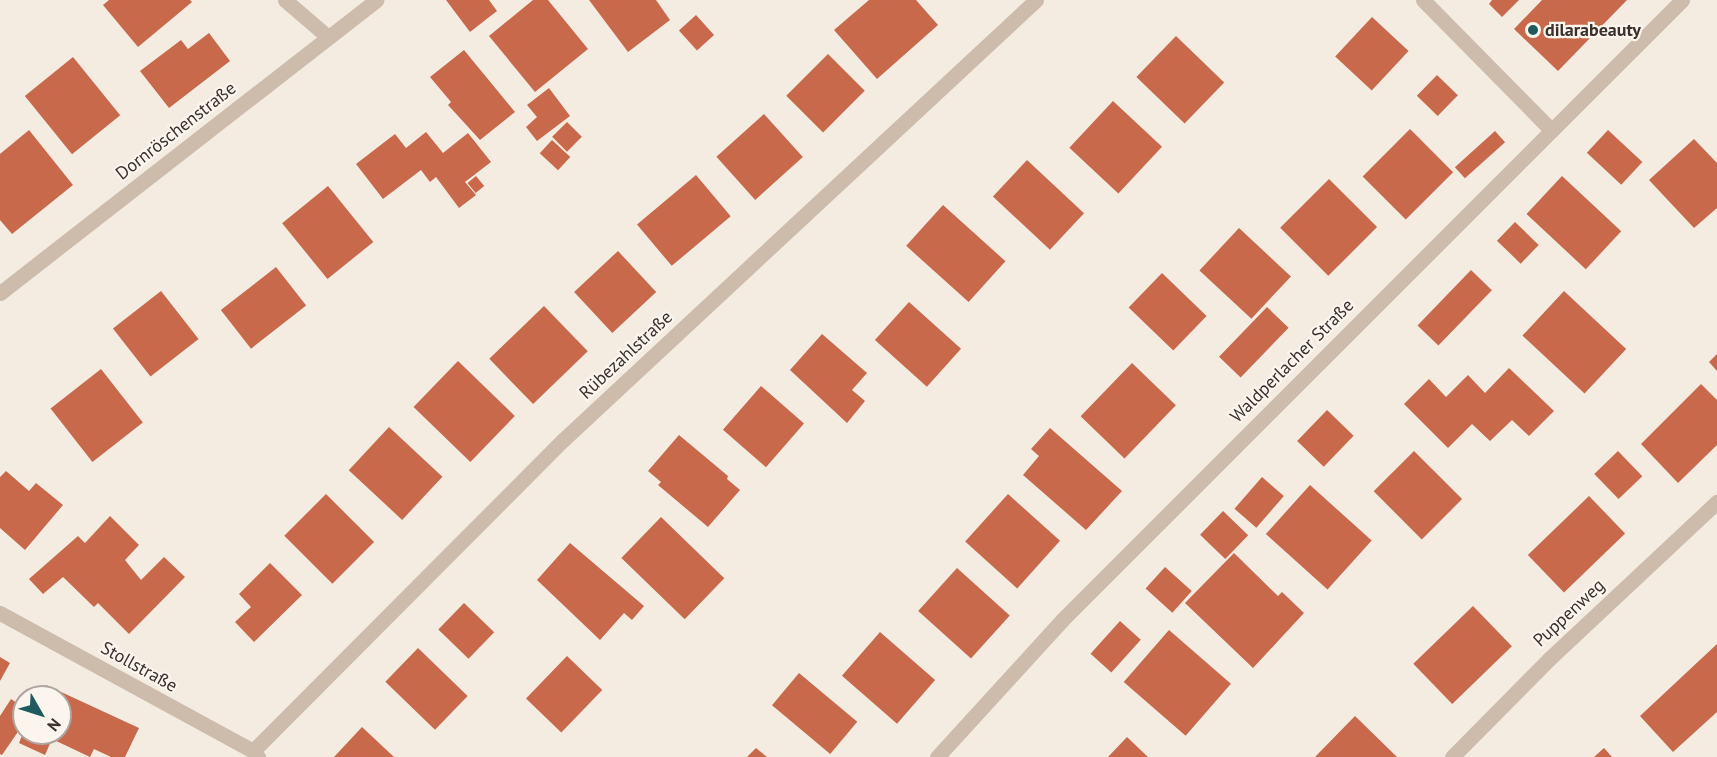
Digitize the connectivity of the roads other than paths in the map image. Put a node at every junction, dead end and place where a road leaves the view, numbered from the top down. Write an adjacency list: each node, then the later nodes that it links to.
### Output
1 (285, 0): 6 (street)
2 (377, 0): 6 (street, Dornröschenstraße)
3 (1036, 0): 11 (street, Rübezahlstraße)
4 (1423, 0): 7 (street)
5 (1682, 0): 7 (street, Waldperlacher Straße)
6 (328, 37): 8 (street, Dornröschenstraße)
7 (1550, 129): 12 (street, Waldperlacher Straße)
8 (0, 293)
9 (1717, 502): 13 (street, Puppenweg)
10 (0, 613): 11 (street, Stollstraße)
11 (255, 754)
12 (936, 757)
13 (1452, 757)

